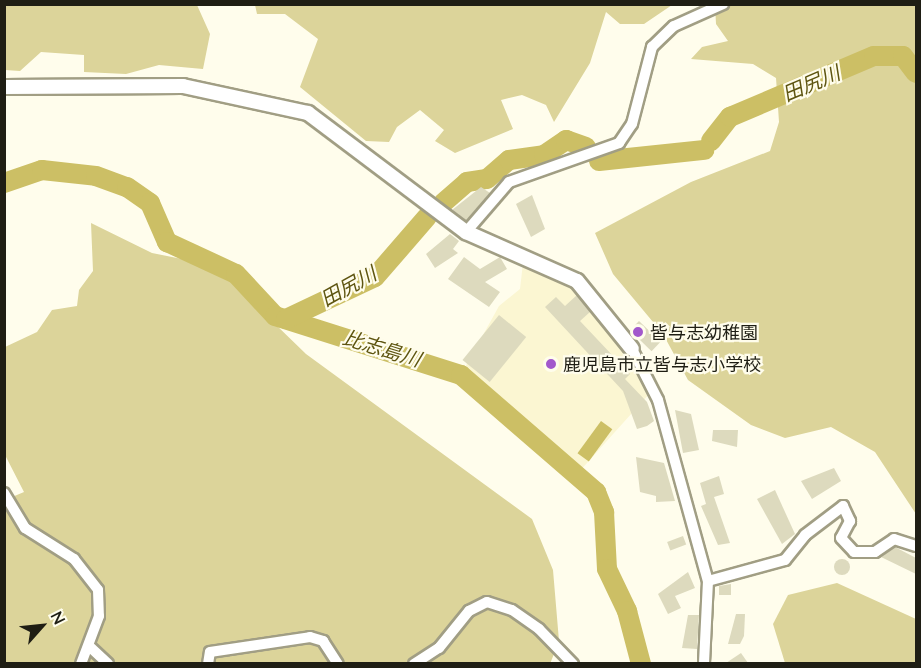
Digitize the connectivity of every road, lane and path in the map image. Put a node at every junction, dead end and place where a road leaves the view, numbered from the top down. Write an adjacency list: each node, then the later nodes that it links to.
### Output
1 (723, 4): 3 (street)
2 (4, 87): 3 (street)
3 (466, 232): 4 (street)
4 (632, 349): 7 (street)
5 (4, 493): 8 (street)
6 (916, 546): 7 (street)
7 (708, 581): 15 (street)
8 (89, 646): 9 (street); 10 (street)
9 (81, 663)
10 (108, 663)
11 (208, 663): 12 (street)
12 (338, 663)
13 (414, 663): 14 (street)
14 (573, 663)
15 (704, 663)

